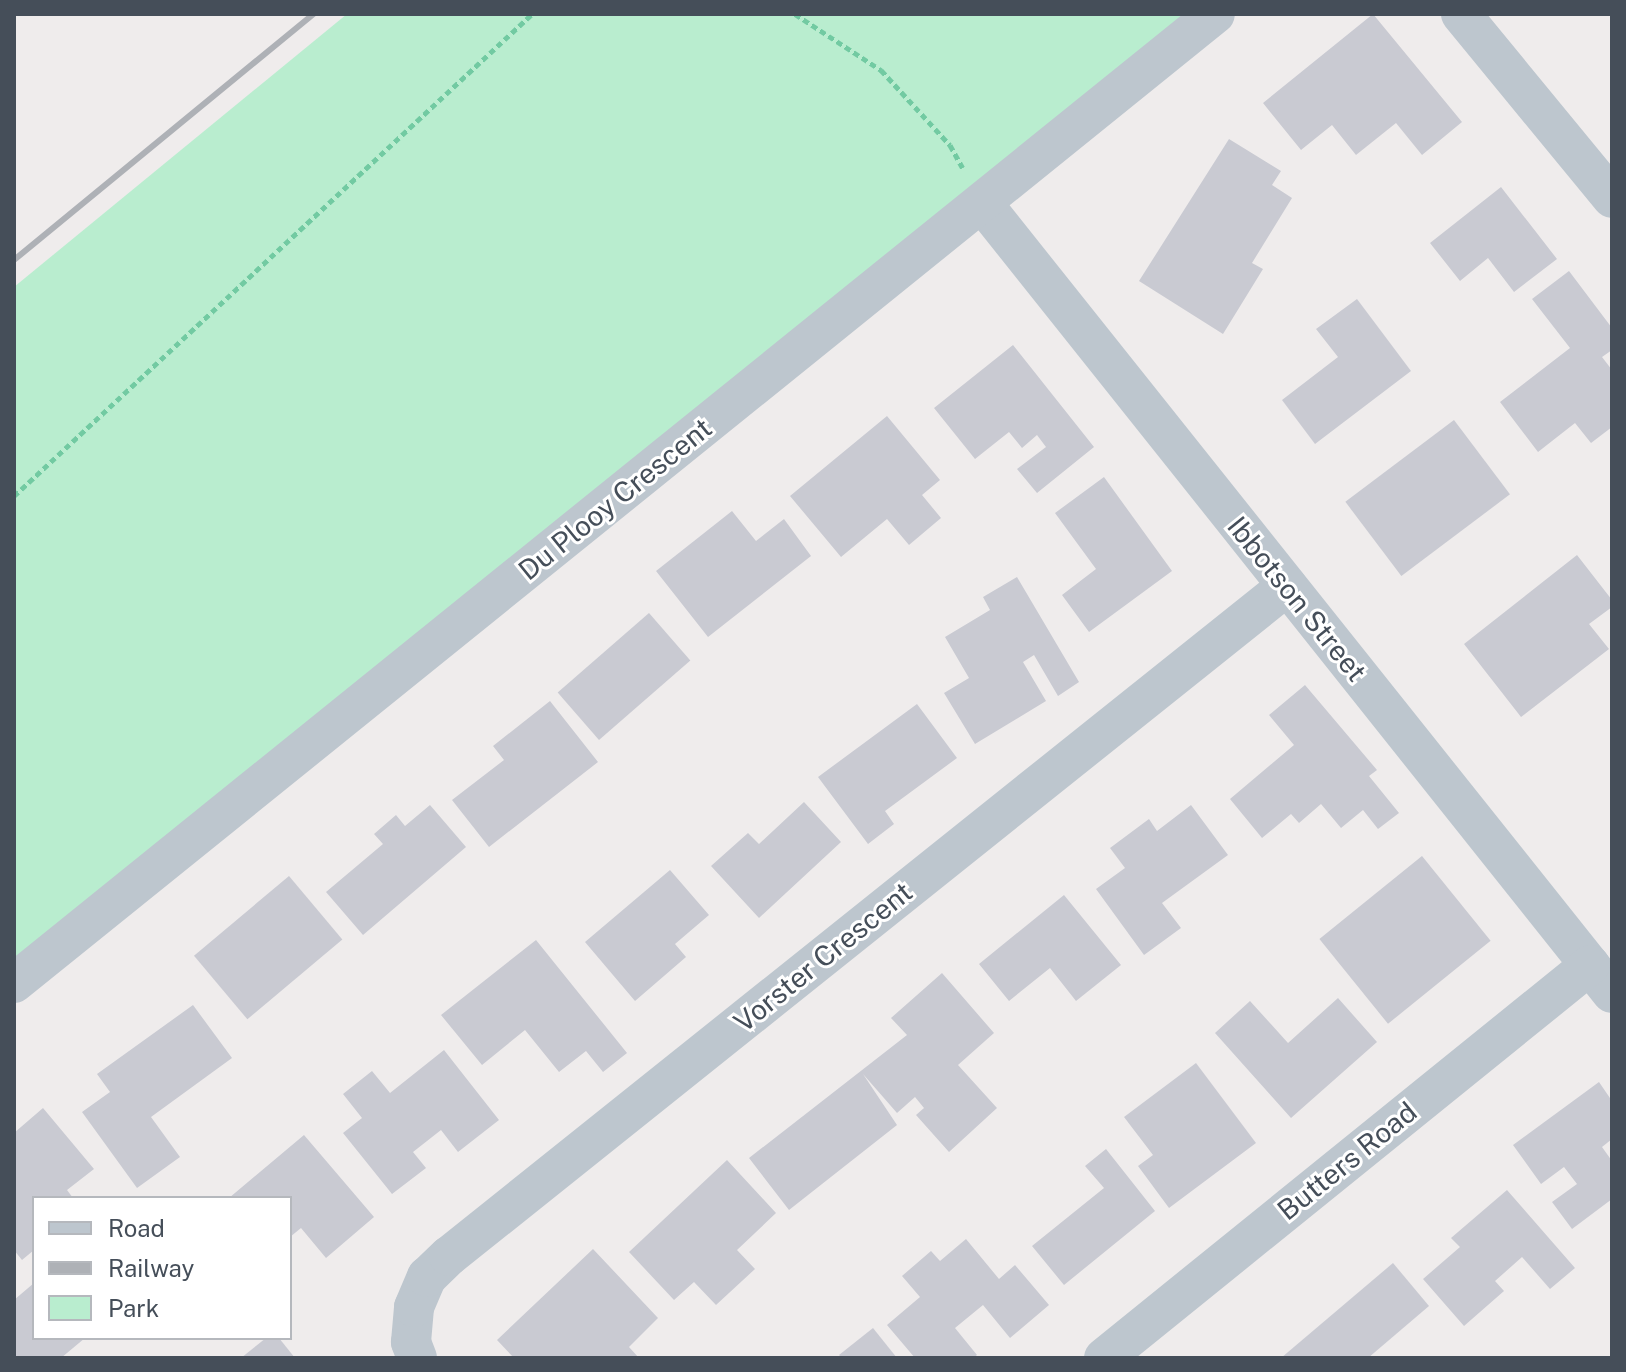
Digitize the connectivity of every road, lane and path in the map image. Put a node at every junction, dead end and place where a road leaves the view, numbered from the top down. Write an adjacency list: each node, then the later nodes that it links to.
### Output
1 (532, 14): 7 (path)
2 (795, 14): 6 (path)
3 (1215, 14): 6 (street, Du Plooy Crescent)
4 (1461, 14): 5 (street)
5 (1612, 198)
6 (983, 204): 8 (street, Ibbotson Street); 10 (street, Du Plooy Crescent)
7 (14, 496)
8 (1287, 586): 9 (street, Ibbotson Street); 11 (street, Vorster Crescent)
9 (1601, 979): 12 (street, Butters Road)
10 (14, 983)
11 (417, 1358)
12 (1104, 1358)

